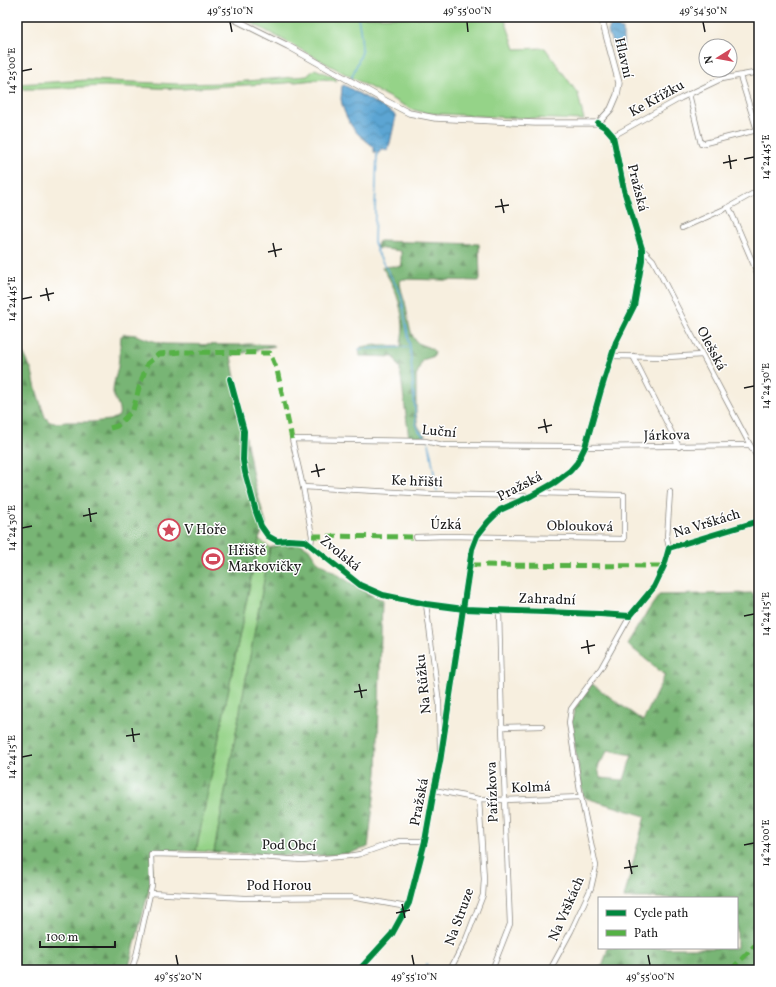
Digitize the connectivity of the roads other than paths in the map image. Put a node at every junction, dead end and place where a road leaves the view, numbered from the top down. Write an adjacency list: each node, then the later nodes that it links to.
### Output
1 (230, 17): 8 (street)
2 (602, 17): 8 (street, Hlavní)
3 (718, 17): 4 (street)
4 (709, 19)
5 (759, 72): 6 (street, Ke Křížku)
6 (740, 76): 7 (street, Ke Křížku); 7 (street)
7 (689, 94): 9 (street, Ke Křížku)
8 (598, 123): 9 (street)
9 (613, 136): 13 (street, Pražská)
10 (759, 190): 11 (street)
11 (729, 207): 12 (street); 14 (street)
12 (682, 228)
13 (642, 249): 15 (street, Olešská); 16 (street, Pražská)
14 (759, 277)
15 (702, 355): 17 (street); 19 (street, Olešská)
16 (611, 356): 17 (street); 20 (street, Pražská)
17 (634, 356): 21 (street)
18 (230, 379): 30 (street, Zvolská)
19 (750, 445): 21 (street, Járkova); 22 (street, Olešská)
20 (585, 447): 21 (street, Járkova); 23 (street, Luční); 25 (street, Pražská)
21 (679, 447)
22 (759, 460)
23 (303, 488): 26 (street, Ke hřišti); 30 (street)
24 (670, 492): 31 (street)
25 (537, 493): 26 (street, Pražská); 28 (street, Oblouková)
26 (531, 496): 28 (street, Pražská)
27 (759, 521): 31 (street, Na Vrškách)
28 (477, 536): 29 (street, Úzká); 33 (street, Pražská)
29 (416, 537)
30 (311, 545): 32 (street, Zvolská)
31 (669, 548): 35 (street, Na Vrškách)
32 (426, 604): 33 (street, Zvolská); 38 (street, Na Růžku)
33 (464, 609): 34 (street, Zahradní); 38 (street, Pražská)
34 (498, 611): 35 (street, Zahradní); 37 (street, Pařízkova)
35 (630, 616): 40 (street, Na Vrškách)
36 (542, 726): 37 (street)
37 (502, 727): 42 (street, Pařízkova)
38 (440, 762): 39 (street, Pražská)
39 (434, 790): 41 (street, Kolmá); 43 (street, Pražská)
40 (581, 797): 42 (street, Kolmá); 50 (street, Na Vrškách)
41 (479, 799): 42 (street, Kolmá); 48 (street, Na Struze)
42 (505, 800): 49 (street, Pařízkova)
43 (425, 841): 44 (street, Pod Obcí); 45 (street, Pražská)
44 (150, 894): 45 (street, Pod Horou); 46 (street)
45 (407, 907): 47 (street, Pražská)
46 (132, 970)
47 (359, 970)
48 (450, 970)
49 (492, 970)
50 (550, 970)

